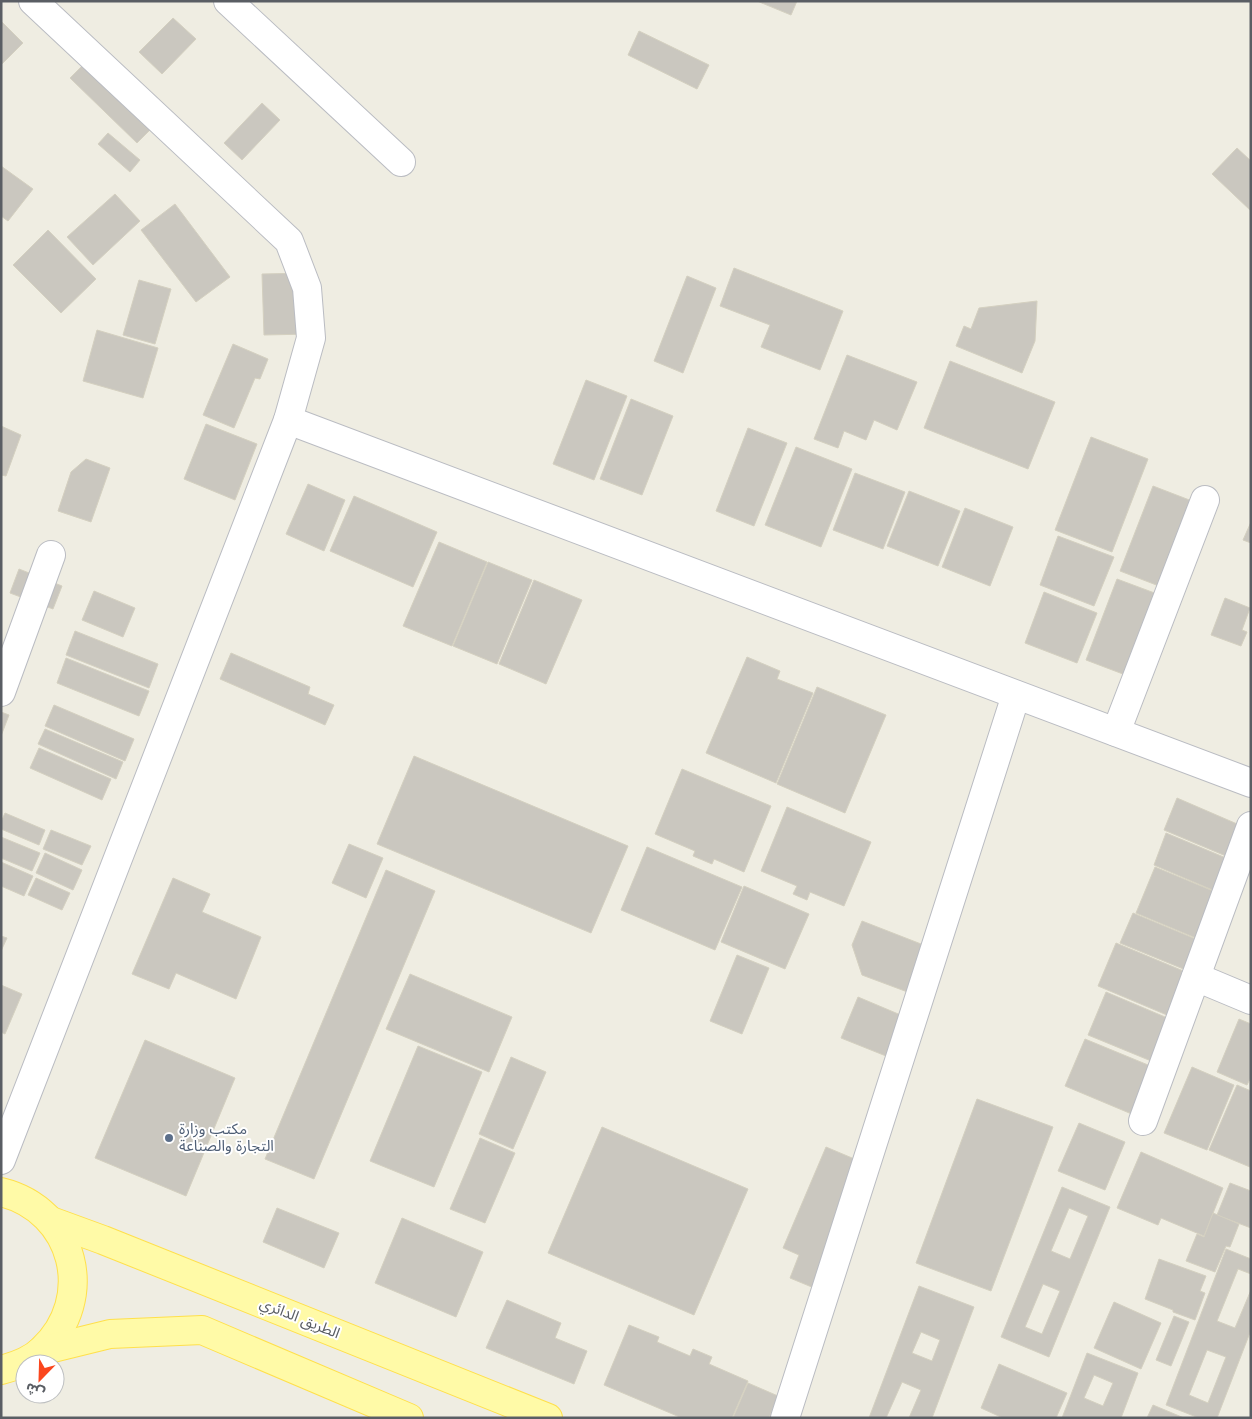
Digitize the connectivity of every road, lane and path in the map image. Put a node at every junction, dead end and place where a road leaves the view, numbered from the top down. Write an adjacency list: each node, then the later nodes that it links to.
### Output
1 (34, 1): 4 (street)
2 (228, 1): 3 (street)
3 (401, 162)
4 (288, 420): 8 (street); 15 (street)
5 (1205, 500): 9 (street)
6 (51, 555): 7 (street)
7 (1, 692)
8 (1016, 694): 9 (street); 22 (street)
9 (1116, 732): 10 (street)
10 (1251, 783)
11 (1251, 826): 12 (street)
12 (1196, 977): 13 (street); 14 (street)
13 (1251, 1000)
14 (1143, 1121)
15 (1, 1160)
16 (1, 1192): 17 (main road)
17 (51, 1221): 18 (main road); 21 (main road, الطريق الدائري)
18 (41, 1351): 19 (main road); 20 (main road)
19 (1, 1370)
20 (409, 1418)
21 (548, 1418)
22 (785, 1418)

